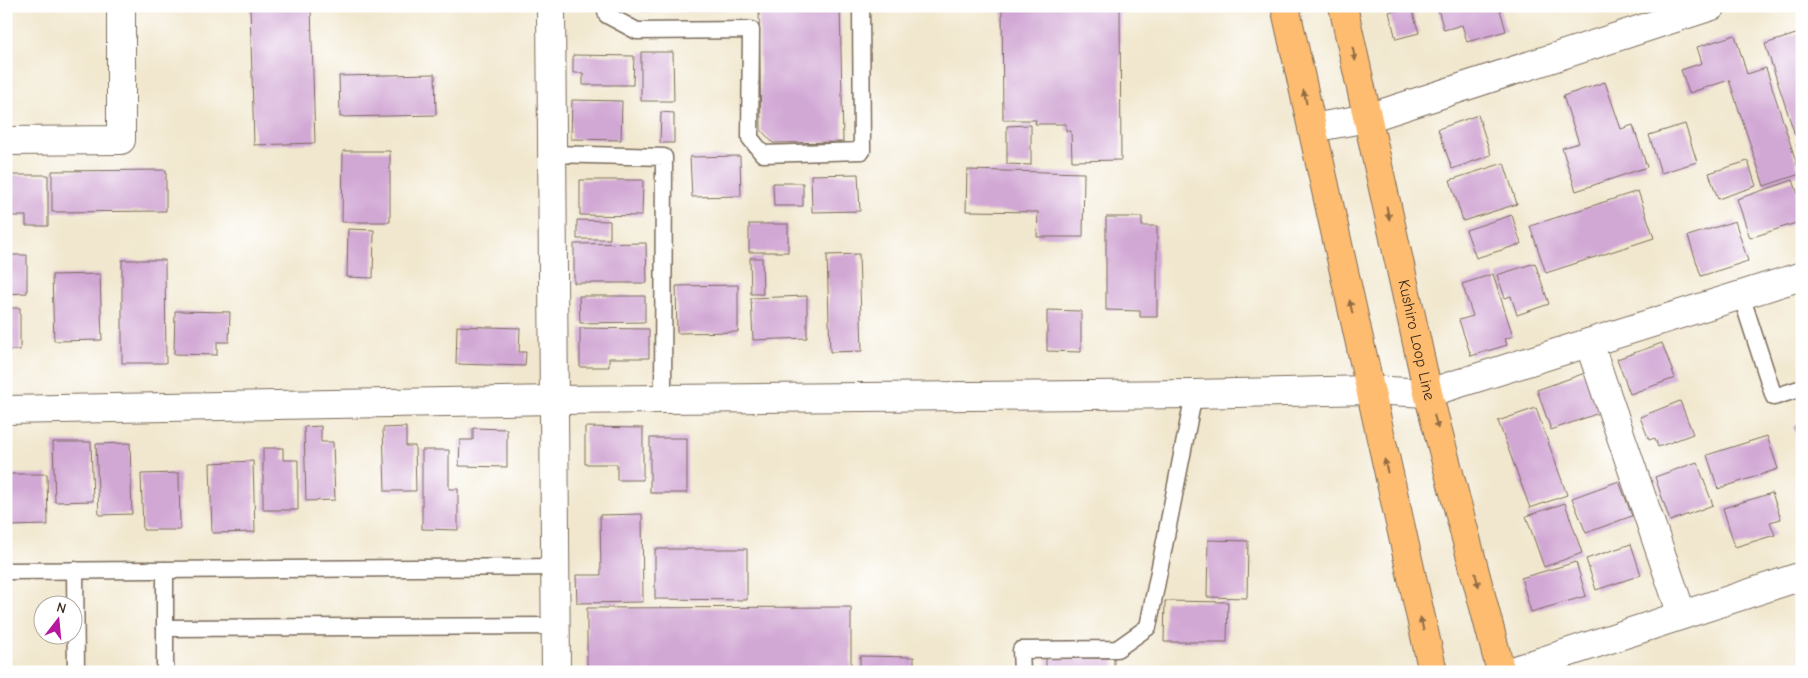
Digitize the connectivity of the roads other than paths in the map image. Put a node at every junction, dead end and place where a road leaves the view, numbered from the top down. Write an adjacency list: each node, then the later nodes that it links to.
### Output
1 (121, 6): 10 (street)
2 (550, 6): 11 (street)
3 (605, 6): 4 (lane)
4 (861, 6)
5 (1285, 6): 9 (main road, one-way to 5)
6 (1343, 6): 8 (main road, Kushiro Loop Line, one-way to 8)
7 (1712, 6): 8 (street)
8 (1368, 118): 9 (street); 17 (main road, Kushiro Loop Line, one-way to 17)
9 (1312, 128): 16 (main road, one-way to 9)
10 (6, 141)
11 (552, 154): 19 (lane); 20 (street)
12 (1802, 276): 13 (street)
13 (1741, 295): 14 (street); 15 (lane)
14 (1589, 343): 17 (street); 27 (street)
15 (1802, 388)
16 (1369, 390): 17 (street); 18 (street); 34 (main road, one-way to 16)
17 (1428, 393): 35 (main road, Kushiro Loop Line, one-way to 35)
18 (1194, 394): 19 (street); 33 (lane)
19 (663, 399): 20 (street)
20 (555, 400): 21 (street); 22 (street)
21 (6, 410)
22 (556, 567): 25 (lane); 28 (street)
23 (6, 570): 24 (lane)
24 (75, 570): 25 (lane); 30 (lane)
25 (165, 570): 29 (lane)
26 (1802, 576): 27 (street)
27 (1682, 615): 36 (street)
28 (556, 626): 29 (lane); 32 (street)
29 (165, 628): 31 (lane)
30 (76, 672)
31 (165, 672)
32 (556, 672)
33 (1022, 672)
34 (1433, 672)
35 (1501, 672)
36 (1508, 672)

